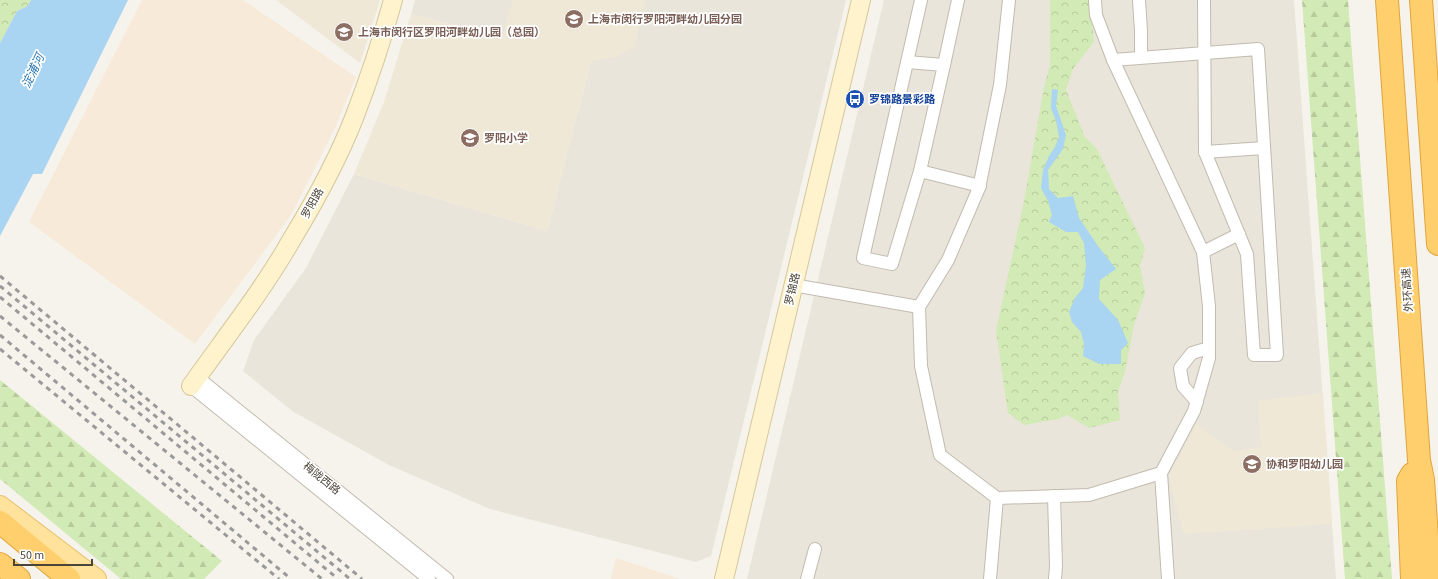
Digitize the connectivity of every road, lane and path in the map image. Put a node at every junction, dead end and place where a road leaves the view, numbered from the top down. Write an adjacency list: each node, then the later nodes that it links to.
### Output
1 (393, 0): 26 (street, 罗阳路)
2 (861, 0): 23 (street, 罗锦路)
3 (922, 0): 14 (street)
4 (958, 0): 15 (street)
5 (1009, 0): 19 (street)
6 (1095, 0): 13 (street)
7 (1138, 0): 12 (street)
8 (1204, 0): 11 (street)
9 (1387, 0): 28 (highway, 外环高速)
10 (1421, 0): 21 (highway)
11 (1204, 53): 12 (street); 16 (street); 17 (street)
12 (1141, 57): 13 (street)
13 (1113, 60): 22 (street)
14 (907, 62): 15 (street); 18 (street)
15 (944, 65): 18 (street)
16 (1264, 148): 17 (street); 20 (street)
17 (1206, 152): 20 (street)
18 (920, 171): 19 (street)
19 (980, 186): 24 (street)
20 (1239, 234): 22 (street)
21 (1438, 244)
22 (1203, 252): 25 (street)
23 (793, 285): 24 (street); 43 (street, 罗锦路)
24 (919, 307): 32 (street)
25 (1209, 348): 27 (street); 27 (street)
26 (194, 381): 30 (street, 梅陇西路)
27 (1197, 402): 29 (street)
28 (1419, 460): 48 (highway); 49 (highway, 外环高速)
29 (1161, 473): 31 (street); 47 (street)
30 (331, 492): 41 (street, 梅陇西路); 42 (street, 梅陇西路)
31 (1054, 496): 32 (street); 46 (street)
32 (997, 498): 45 (street)
33 (0, 506): 40 (main road)
34 (0, 522): 39 (highway)
35 (0, 539): 38 (highway)
36 (815, 549): 44 (street)
37 (0, 564): 38 (highway)
38 (38, 576)
39 (69, 579)
40 (96, 579)
41 (429, 579)
42 (446, 579)
43 (724, 579)
44 (807, 579)
45 (990, 579)
46 (1055, 579)
47 (1168, 579)
48 (1412, 579)
49 (1430, 579)

